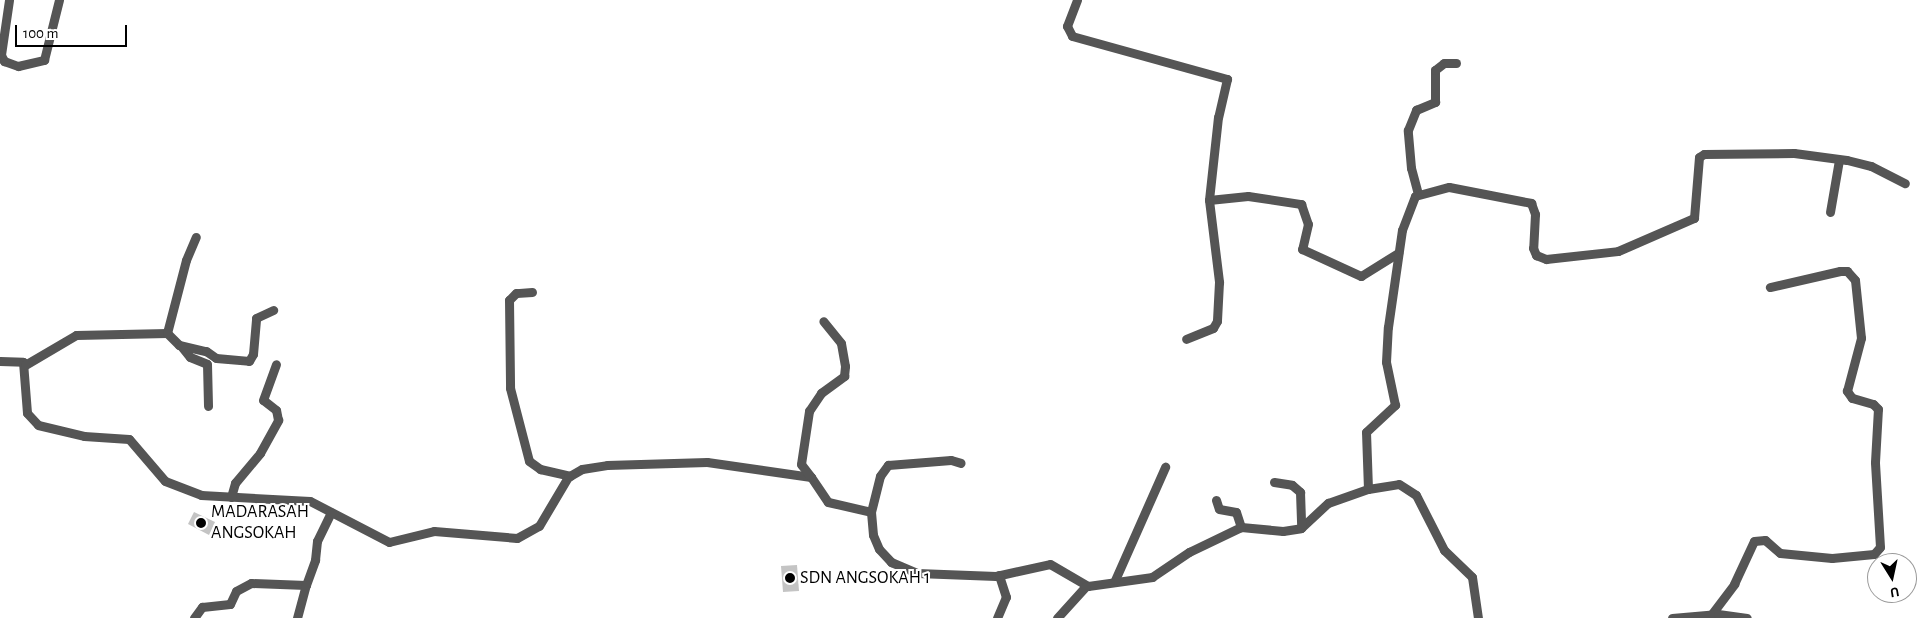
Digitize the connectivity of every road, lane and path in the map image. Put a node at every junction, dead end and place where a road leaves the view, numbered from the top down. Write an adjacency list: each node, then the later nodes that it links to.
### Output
1 (9, 0): 4 (street)
2 (59, 0): 4 (street)
3 (1077, 0): 9 (street)
4 (2, 43)
5 (1456, 63): 8 (street)
6 (1839, 160): 7 (street); 8 (street); 10 (street)
7 (1905, 183)
8 (1418, 194): 12 (street)
9 (1209, 200): 12 (street); 18 (street)
10 (1830, 212)
11 (196, 237): 17 (street)
12 (1398, 253): 29 (street)
13 (1770, 287): 40 (street)
14 (532, 292): 26 (street)
15 (273, 310): 19 (street)
16 (823, 321): 27 (street)
17 (167, 333): 19 (street); 22 (street)
18 (1186, 340)
19 (181, 346): 23 (street)
20 (0, 360): 22 (street)
21 (276, 364): 30 (street)
22 (24, 365): 30 (street)
23 (208, 406)
24 (961, 463): 33 (street)
25 (1165, 467): 37 (street)
26 (570, 476): 27 (street); 32 (street)
27 (811, 477): 33 (street)
28 (1274, 482): 35 (street)
29 (1368, 489): 35 (street); 47 (street)
30 (231, 497): 32 (street)
31 (1216, 500): 34 (street)
32 (332, 512): 38 (street)
33 (871, 512): 36 (street)
34 (1241, 527): 35 (street); 37 (street)
35 (1301, 528)
36 (999, 575): 39 (street); 45 (street)
37 (1115, 580): 39 (street)
38 (306, 585): 43 (street); 44 (street)
39 (1086, 586): 46 (street)
40 (1711, 615): 41 (street); 42 (street)
41 (1700, 617): 48 (street)
42 (1738, 617)
43 (194, 618)
44 (297, 618)
45 (997, 618)
46 (1057, 618)
47 (1478, 618)
48 (1672, 618)

